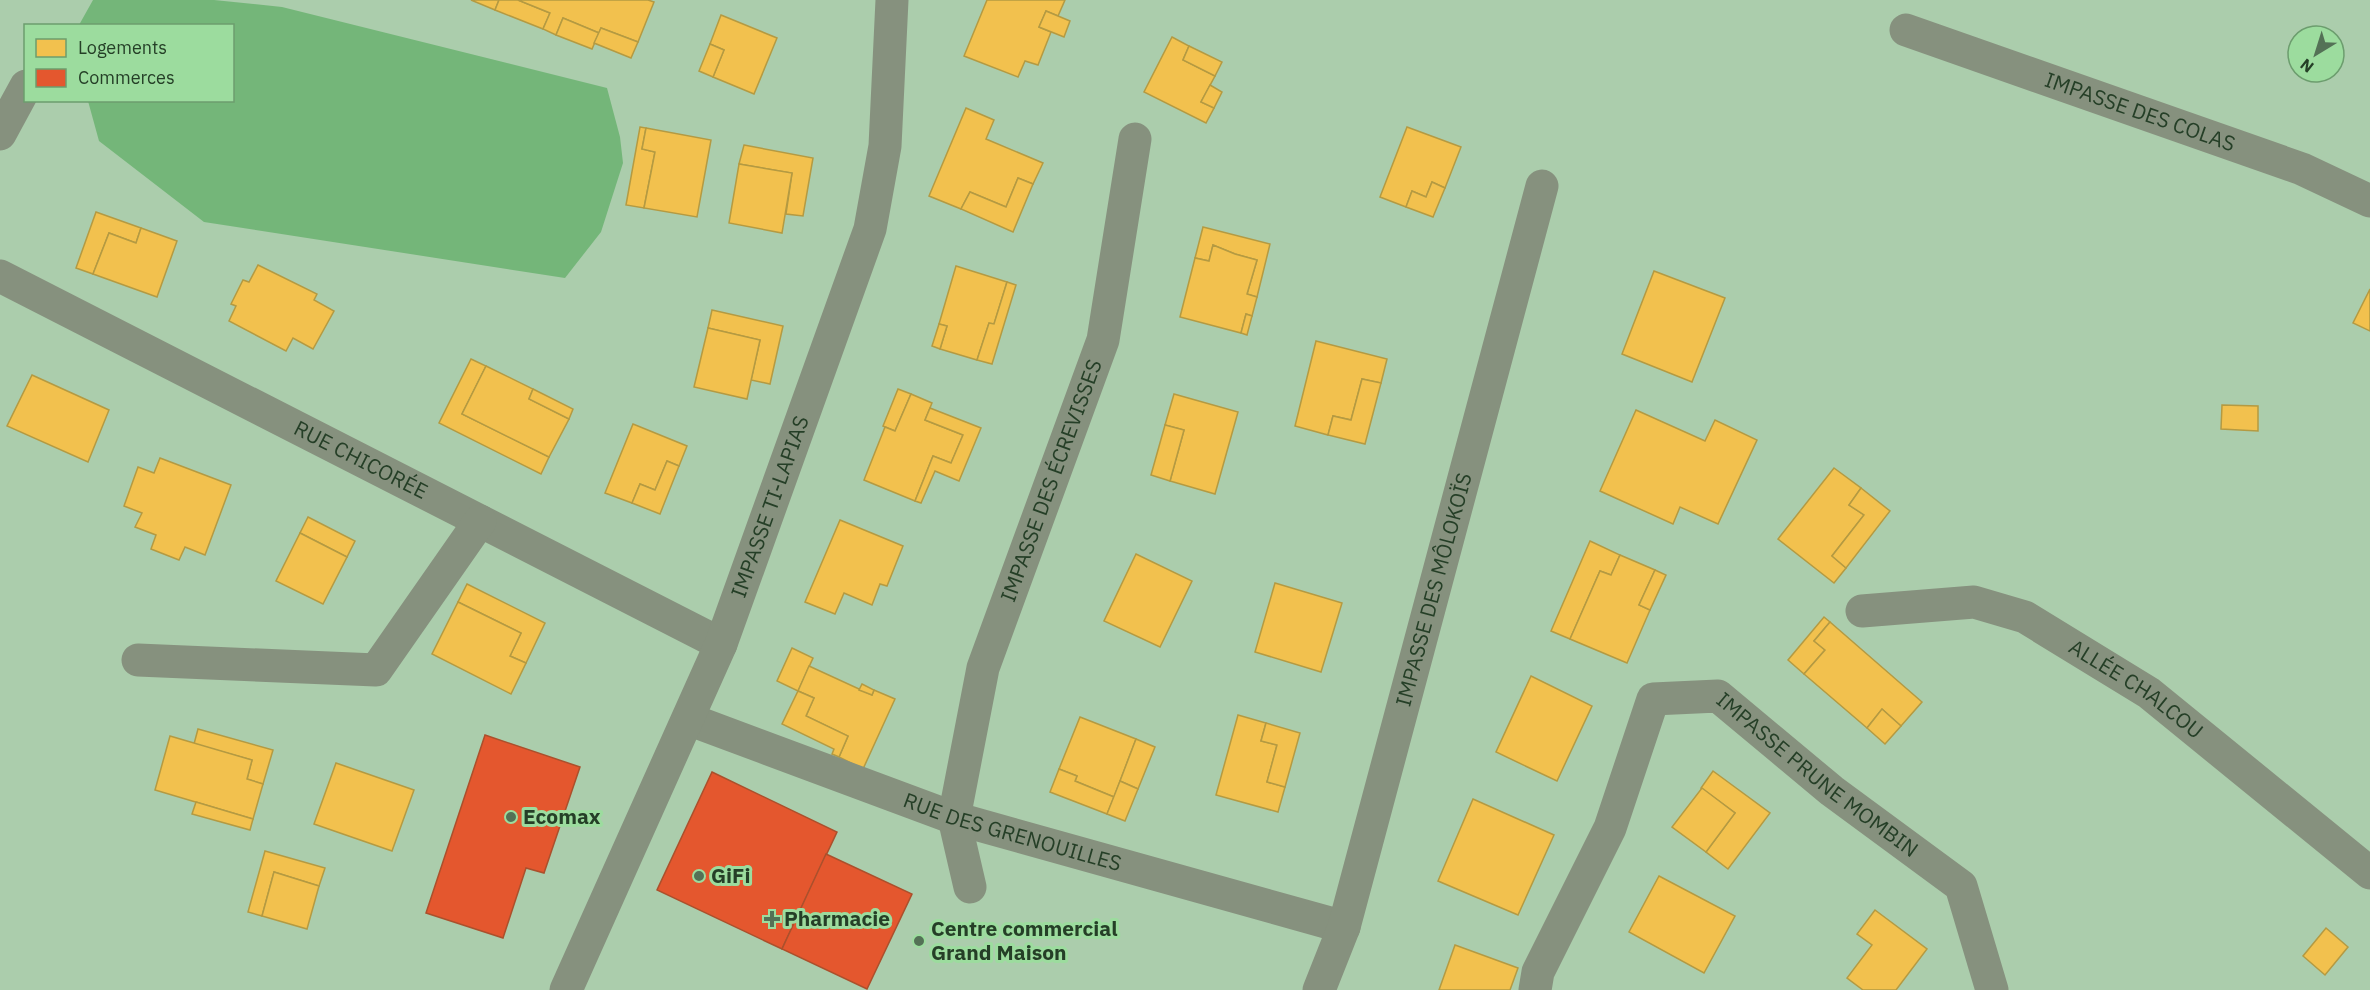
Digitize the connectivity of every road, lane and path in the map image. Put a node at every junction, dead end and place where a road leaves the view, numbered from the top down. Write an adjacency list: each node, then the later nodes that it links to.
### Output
1 (892, 0): 11 (street, IMPASSE TI-LAPIAS)
2 (1906, 30): 7 (street, IMPASSE DES COLAS)
3 (24, 90): 4 (street)
4 (0, 134)
5 (1136, 139): 14 (street, IMPASSE DES ÉCREVISSES)
6 (1542, 186): 17 (street, IMPASSE DES MÔLOKOÏS)
7 (2370, 201)
8 (0, 276): 9 (street, RUE CHICORÉE)
9 (480, 521): 11 (street, RUE CHICORÉE); 12 (street)
10 (1862, 612): 15 (street, ALLÉE CHALCOU)
11 (721, 644): 13 (street, IMPASSE TI-LAPIAS)
12 (138, 660)
13 (687, 719): 14 (street, RUE DES GRENOUILLES); 18 (street, IMPASSE TI-LAPIAS)
14 (954, 818): 16 (street); 17 (street, RUE DES GRENOUILLES)
15 (2370, 873)
16 (970, 887)
17 (1344, 927): 19 (street, IMPASSE DES MÔLOKOÏS)
18 (566, 990)
19 (1319, 990)
20 (1535, 990): 21 (street, IMPASSE PRUNE MOMBIN)
21 (1992, 990)

